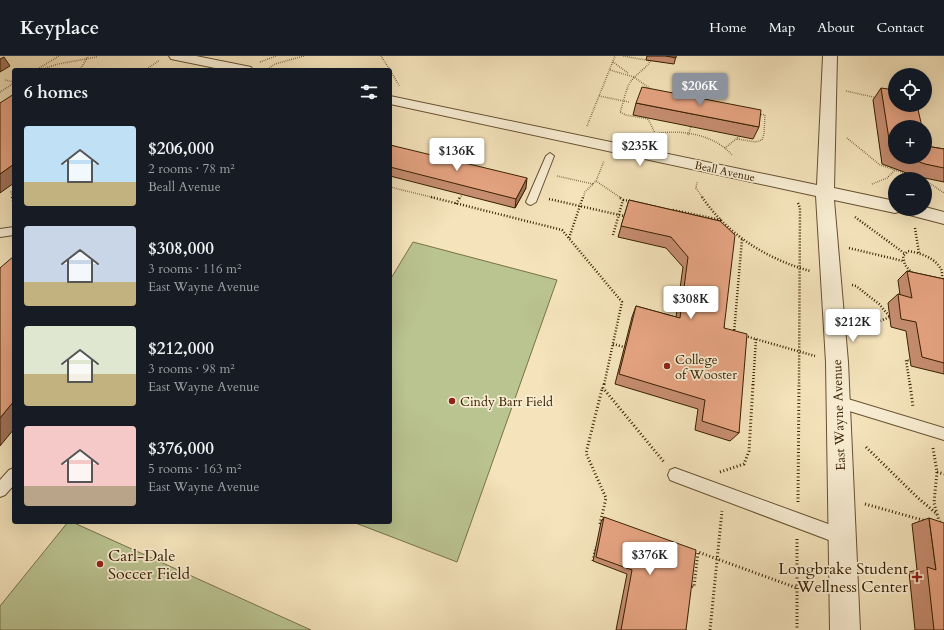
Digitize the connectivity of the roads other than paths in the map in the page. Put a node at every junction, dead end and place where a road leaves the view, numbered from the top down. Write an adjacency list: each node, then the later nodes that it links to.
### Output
1 (176, 56): 4 (street)
2 (830, 56): 8 (street, East Wayne Avenue)
3 (252, 67): 5 (street)
4 (227, 68)
5 (242, 68)
6 (392, 100): 8 (street, Beall Avenue)
7 (550, 156): 9 (lane)
8 (825, 192): 10 (street, Beall Avenue); 15 (street, East Wayne Avenue)
9 (532, 199)
10 (888, 206)
11 (932, 215): 12 (street, Beall Avenue)
12 (944, 218)
13 (12, 231): 14 (lane)
14 (0, 233)
15 (838, 402): 16 (lane); 20 (street, East Wayne Avenue)
16 (944, 434)
17 (675, 475): 20 (lane)
18 (12, 477): 19 (lane)
19 (0, 490)
20 (842, 537): 21 (street, East Wayne Avenue)
21 (845, 630)

